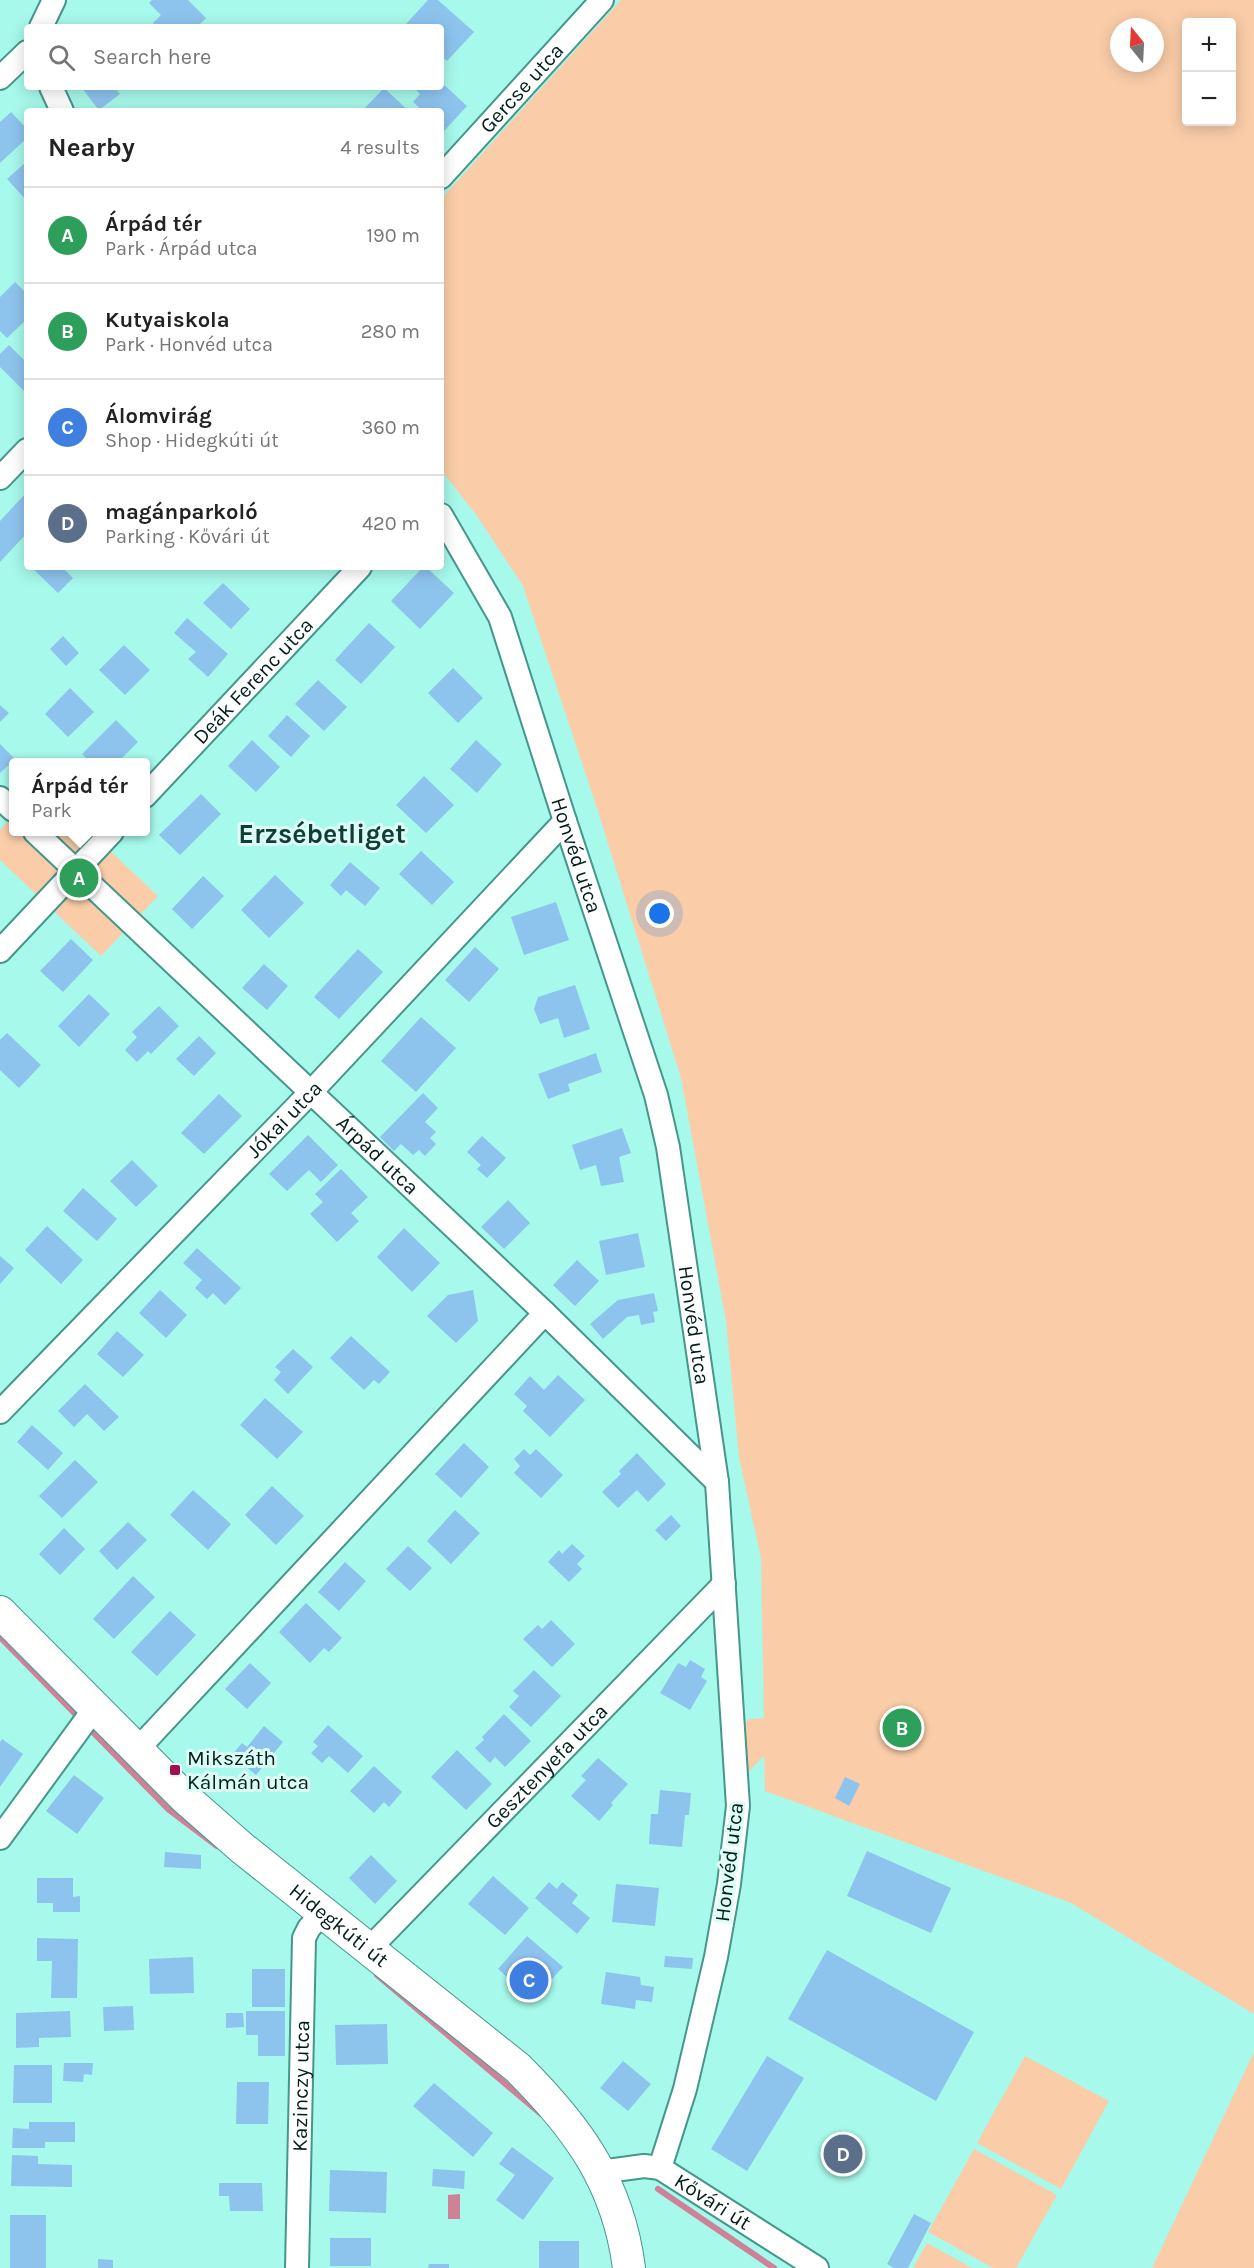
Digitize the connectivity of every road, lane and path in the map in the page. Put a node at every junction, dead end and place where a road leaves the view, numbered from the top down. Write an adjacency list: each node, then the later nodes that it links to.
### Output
1 (54, 0): 3 (street)
2 (602, 0): 8 (street, Gercse utca)
3 (43, 24)
4 (24, 55): 5 (street)
5 (0, 78)
6 (52, 90): 7 (street)
7 (61, 108)
8 (444, 174)
9 (24, 453): 10 (street)
10 (0, 478)
11 (444, 520): 14 (street, Honvéd utca)
12 (357, 570): 13 (street, Deák Ferenc utca)
13 (150, 791)
14 (565, 821): 19 (street, Jókai utca); 22 (street, Honvéd utca)
15 (40, 836): 17 (street, Árpád utca)
16 (108, 836): 17 (street)
17 (76, 871): 18 (street); 19 (street, Árpád utca)
18 (0, 951)
19 (311, 1092): 20 (street, Árpád utca); 21 (street, Jókai utca)
20 (545, 1313): 22 (street, Árpád utca); 26 (street)
21 (0, 1412)
22 (717, 1482): 23 (street, Honvéd utca)
23 (724, 1584): 29 (street, Gesztenyefa utca); 30 (street, Honvéd utca)
24 (0, 1612): 25 (main road, Hidegkúti út)
25 (88, 1717): 26 (main road, Hidegkúti út); 27 (street)
26 (136, 1751): 28 (main road, Hidegkúti út)
27 (0, 1838)
28 (317, 1919): 29 (main road, Hidegkúti út); 32 (street, Kazinczy utca)
29 (369, 1949): 31 (main road, Hidegkúti út)
30 (660, 2168): 31 (street, Kővári út); 34 (street, Kővári út)
31 (600, 2172): 33 (main road, Hidegkúti út)
32 (297, 2268)
33 (628, 2268)
34 (817, 2268)

